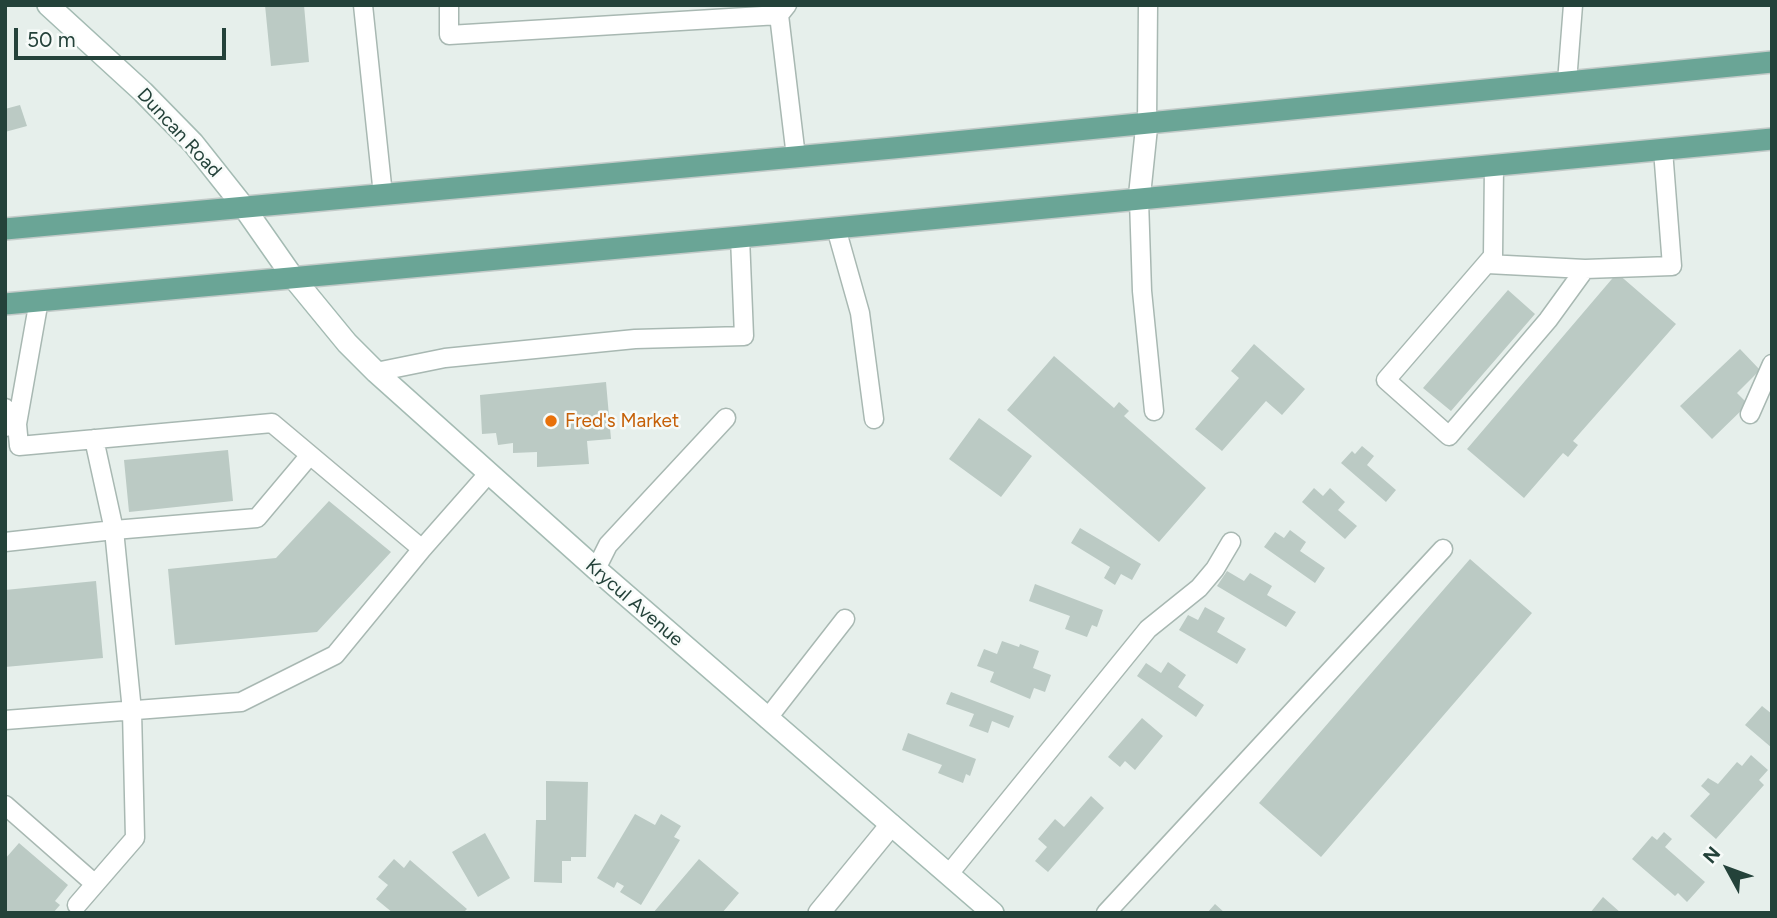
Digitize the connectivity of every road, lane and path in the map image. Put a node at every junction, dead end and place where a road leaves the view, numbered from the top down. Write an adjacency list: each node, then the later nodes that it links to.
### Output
1 (48, 5): 18 (street, Duncan Road)
2 (363, 5): 16 (lane)
3 (449, 5): 8 (lane)
4 (680, 5): 8 (lane)
5 (1148, 5): 11 (lane)
6 (1573, 5): 10 (lane)
7 (783, 10): 8 (lane); 14 (lane)
8 (666, 21)
9 (1772, 62): 10 (main road)
10 (1567, 82): 11 (main road)
11 (1147, 122): 14 (main road); 17 (street)
12 (1772, 139): 13 (main road)
13 (1663, 150): 15 (main road); 23 (lane)
14 (796, 157): 16 (main road)
15 (1494, 166): 17 (main road); 22 (lane)
16 (383, 195): 18 (main road)
17 (1139, 200): 19 (main road); 30 (lane)
18 (243, 206): 20 (main road); 24 (street, Duncan Road)
19 (836, 228): 21 (main road); 33 (lane)
20 (5, 229)
21 (740, 237): 24 (main road); 28 (lane)
22 (1487, 264): 23 (lane); 23 (lane)
23 (1585, 269)
24 (292, 276): 25 (main road); 28 (street, Krycul Avenue)
25 (39, 300): 26 (main road); 34 (lane)
26 (5, 304)
27 (1772, 364): 31 (lane)
28 (376, 372): 37 (street, Krycul Avenue)
29 (5, 408): 34 (lane)
30 (1154, 411)
31 (1750, 414)
32 (726, 418): 43 (lane)
33 (874, 419)
34 (11, 426): 35 (lane)
35 (94, 439): 36 (lane); 38 (lane)
36 (310, 455): 38 (lane); 42 (lane)
37 (488, 474): 42 (lane); 43 (street, Krycul Avenue)
38 (114, 530): 39 (lane); 45 (lane)
39 (5, 542)
40 (1231, 542): 50 (lane)
41 (1443, 549): 55 (lane)
42 (422, 550): 45 (lane)
43 (596, 569): 46 (street, Krycul Avenue)
44 (845, 619): 46 (lane)
45 (132, 711): 47 (lane); 51 (lane)
46 (767, 719): 49 (street, Krycul Avenue)
47 (5, 720)
48 (5, 805): 51 (lane)
49 (891, 825): 50 (street, Krycul Avenue); 53 (street)
50 (948, 875): 54 (street, Krycul Avenue)
51 (95, 884): 52 (lane)
52 (77, 905)
53 (818, 913)
54 (993, 913)
55 (1106, 913)

